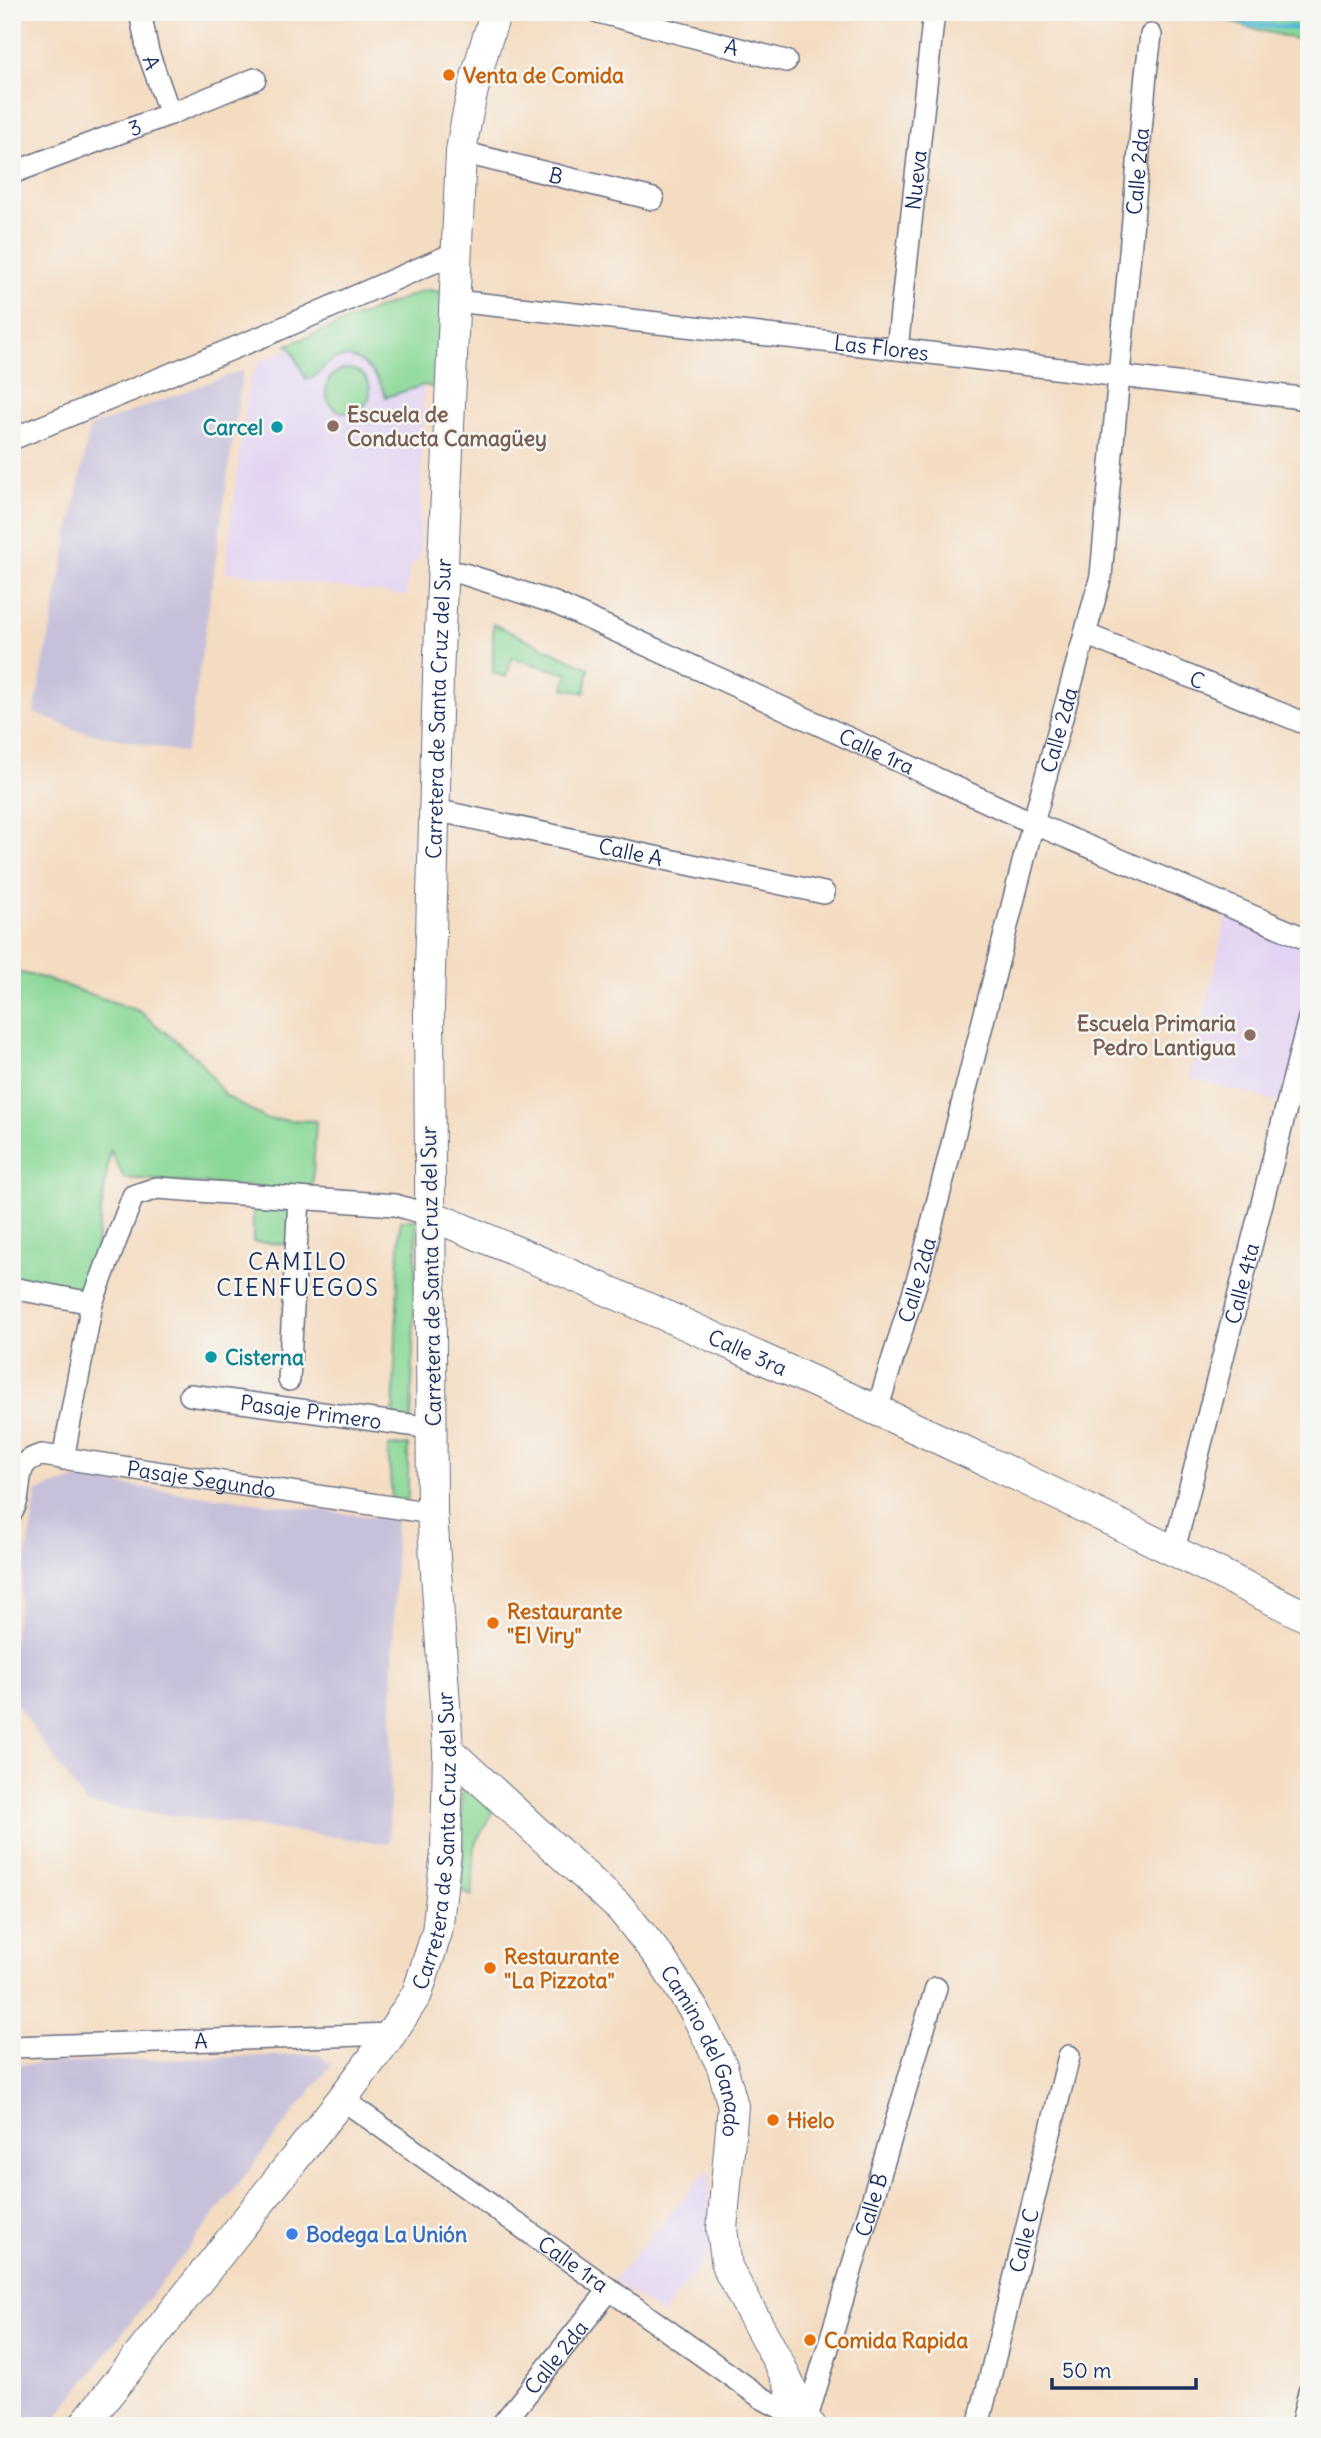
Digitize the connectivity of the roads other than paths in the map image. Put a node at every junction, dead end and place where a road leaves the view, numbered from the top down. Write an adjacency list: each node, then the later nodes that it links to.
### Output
1 (140, 12): 8 (street, A)
2 (496, 12): 9 (main road, Carretera de Santa Cruz del Sur)
3 (598, 12): 6 (street, A)
4 (934, 12): 14 (street, Nueva)
5 (1151, 35): 15 (street, Calle 2da)
6 (786, 61)
7 (255, 79): 8 (street, 3)
8 (170, 114): 10 (street, 3)
9 (461, 152): 11 (street, B); 12 (main road, Carretera de Santa Cruz del Sur)
10 (12, 173)
11 (653, 199)
12 (455, 253): 13 (main road, Carretera de Santa Cruz del Sur); 17 (street)
13 (455, 301): 14 (street, Las Flores); 18 (main road, Carretera de Santa Cruz del Sur)
14 (897, 349): 15 (street, Las Flores)
15 (1120, 376): 16 (street, Las Flores); 19 (street, Calle 2da)
16 (1309, 399)
17 (12, 439)
18 (443, 569): 21 (main road, Carretera de Santa Cruz del Sur); 22 (street, Calle 1ra)
19 (1085, 634): 20 (street, C); 22 (street, Calle 2da)
20 (1309, 725)
21 (435, 810): 23 (street, Calle A); 27 (main road, Carretera de Santa Cruz del Sur)
22 (1032, 822): 24 (street, Calle 1ra); 32 (street, Calle 2da)
23 (824, 893)
24 (1309, 940)
25 (1309, 1018): 37 (street, Calle 4ta)
26 (299, 1198): 27 (street, Calle 3ra); 29 (street, Calle 3ra); 30 (street)
27 (430, 1215): 32 (main road, Calle 3ra); 33 (main road, Carretera de Santa Cruz del Sur)
28 (12, 1288): 29 (street)
29 (92, 1303): 34 (street)
30 (289, 1380)
31 (190, 1395): 33 (street, Pasaje Primero)
32 (877, 1410): 37 (main road, Calle 3ra)
33 (432, 1428): 36 (main road, Carretera de Santa Cruz del Sur)
34 (64, 1459): 35 (street, Pasaje Segundo); 36 (street, Pasaje Segundo)
35 (12, 1512)
36 (432, 1513): 39 (main road, Carretera de Santa Cruz del Sur)
37 (1174, 1550): 38 (main road, Calle 3ra)
38 (1309, 1618)
39 (448, 1750): 41 (main road, Carretera de Santa Cruz del Sur); 47 (main road, Camino del Ganado)
40 (936, 1988): 47 (street, Calle B)
41 (391, 2034): 42 (street, A); 44 (main road, Carretera de Santa Cruz del Sur)
42 (12, 2047)
43 (1069, 2056): 50 (street, Calle C)
44 (342, 2099): 45 (street, Calle 1ra); 48 (main road, Carretera de Santa Cruz del Sur)
45 (610, 2289): 47 (street, Calle 1ra); 49 (street, Calle 2da)
46 (1309, 2392): 51 (street)
47 (808, 2423)
48 (83, 2426)
49 (501, 2426)
50 (978, 2426)
51 (1301, 2426)

